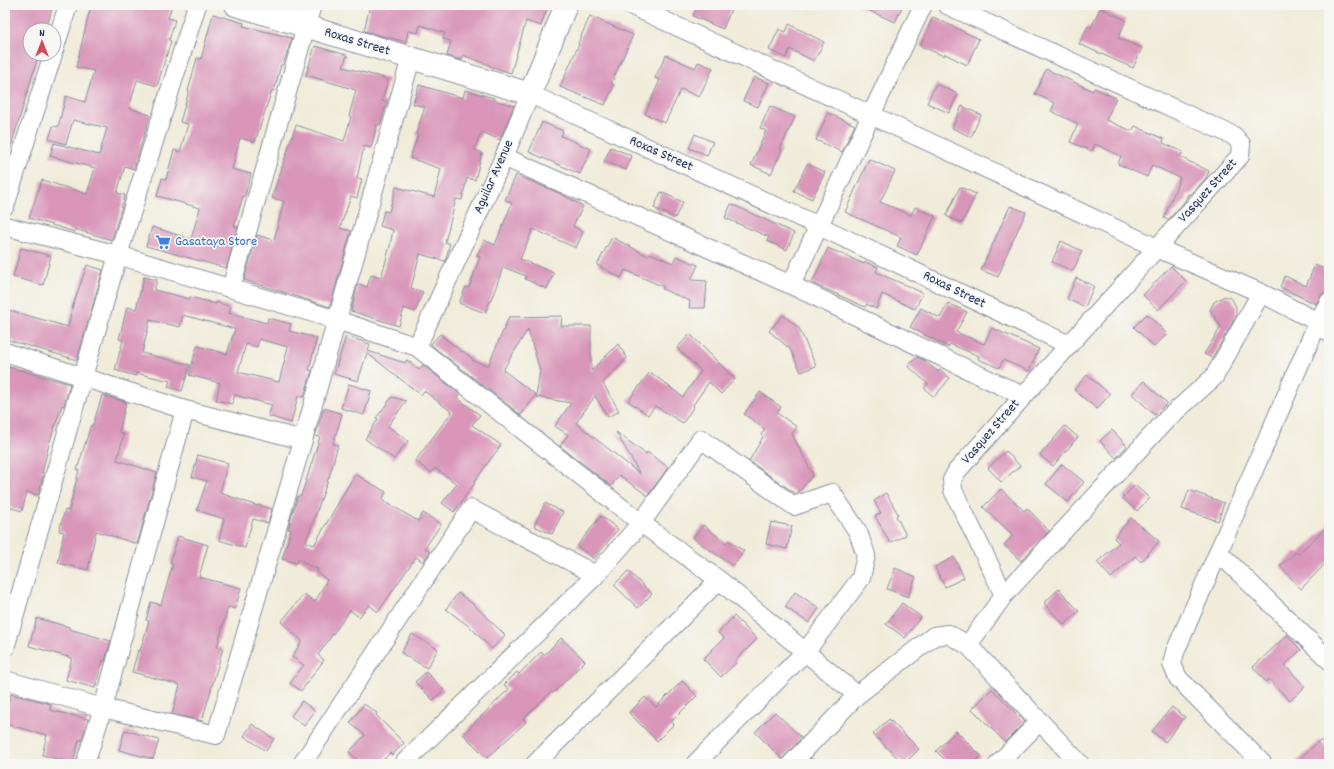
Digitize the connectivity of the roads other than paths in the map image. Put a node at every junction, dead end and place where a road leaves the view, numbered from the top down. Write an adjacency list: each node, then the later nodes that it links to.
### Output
1 (68, 5): 9 (street)
2 (197, 5): 20 (street)
3 (236, 5): 10 (street, Roxas Street)
4 (312, 5): 10 (street)
5 (566, 5): 13 (street, Aguilar Avenue)
6 (630, 5): 14 (street)
7 (923, 5): 14 (street)
8 (947, 5): 19 (street, Vasquez Street)
9 (62, 24)
10 (305, 26): 11 (street, Roxas Street); 22 (street)
11 (411, 58): 13 (street, Roxas Street); 25 (street)
12 (50, 62): 16 (street)
13 (530, 94): 15 (street, Aguilar Avenue); 18 (street, Roxas Street)
14 (871, 115): 18 (street); 19 (street)
15 (504, 157): 21 (street); 28 (street, Aguilar Avenue)
16 (5, 206)
17 (5, 226): 20 (street)
18 (819, 226): 21 (street); 27 (street, Roxas Street)
19 (1157, 248): 23 (street); 27 (street, Vasquez Street)
20 (118, 255): 22 (street); 30 (street)
21 (791, 285): 31 (street)
22 (231, 288): 25 (street)
23 (1261, 293): 26 (street); 38 (street)
24 (1329, 302): 26 (street)
25 (337, 320): 28 (street); 33 (street)
26 (1324, 327): 35 (street)
27 (1068, 345): 31 (street, Vasquez Street)
28 (416, 346): 34 (street)
29 (5, 352): 30 (street)
30 (82, 376): 32 (street); 40 (street)
31 (1023, 396): 38 (street, Vasquez Street)
32 (185, 410): 33 (street); 45 (street)
33 (303, 440): 45 (street)
34 (641, 523): 36 (street); 37 (street); 41 (street)
35 (1218, 552): 42 (street); 55 (street)
36 (596, 575): 48 (street); 49 (street)
37 (719, 580): 41 (street); 50 (street)
38 (1004, 595): 39 (street)
39 (968, 645): 44 (street); 46 (street)
40 (5, 648)
41 (806, 651): 44 (street); 51 (street)
42 (1329, 660)
43 (5, 680): 45 (street)
44 (857, 695): 52 (street)
45 (103, 708): 47 (street)
46 (1039, 722): 53 (street); 54 (street)
47 (85, 764)
48 (302, 764)
49 (403, 764)
50 (535, 764)
51 (695, 764)
52 (791, 764)
53 (998, 764)
54 (1080, 764)
55 (1263, 764)

